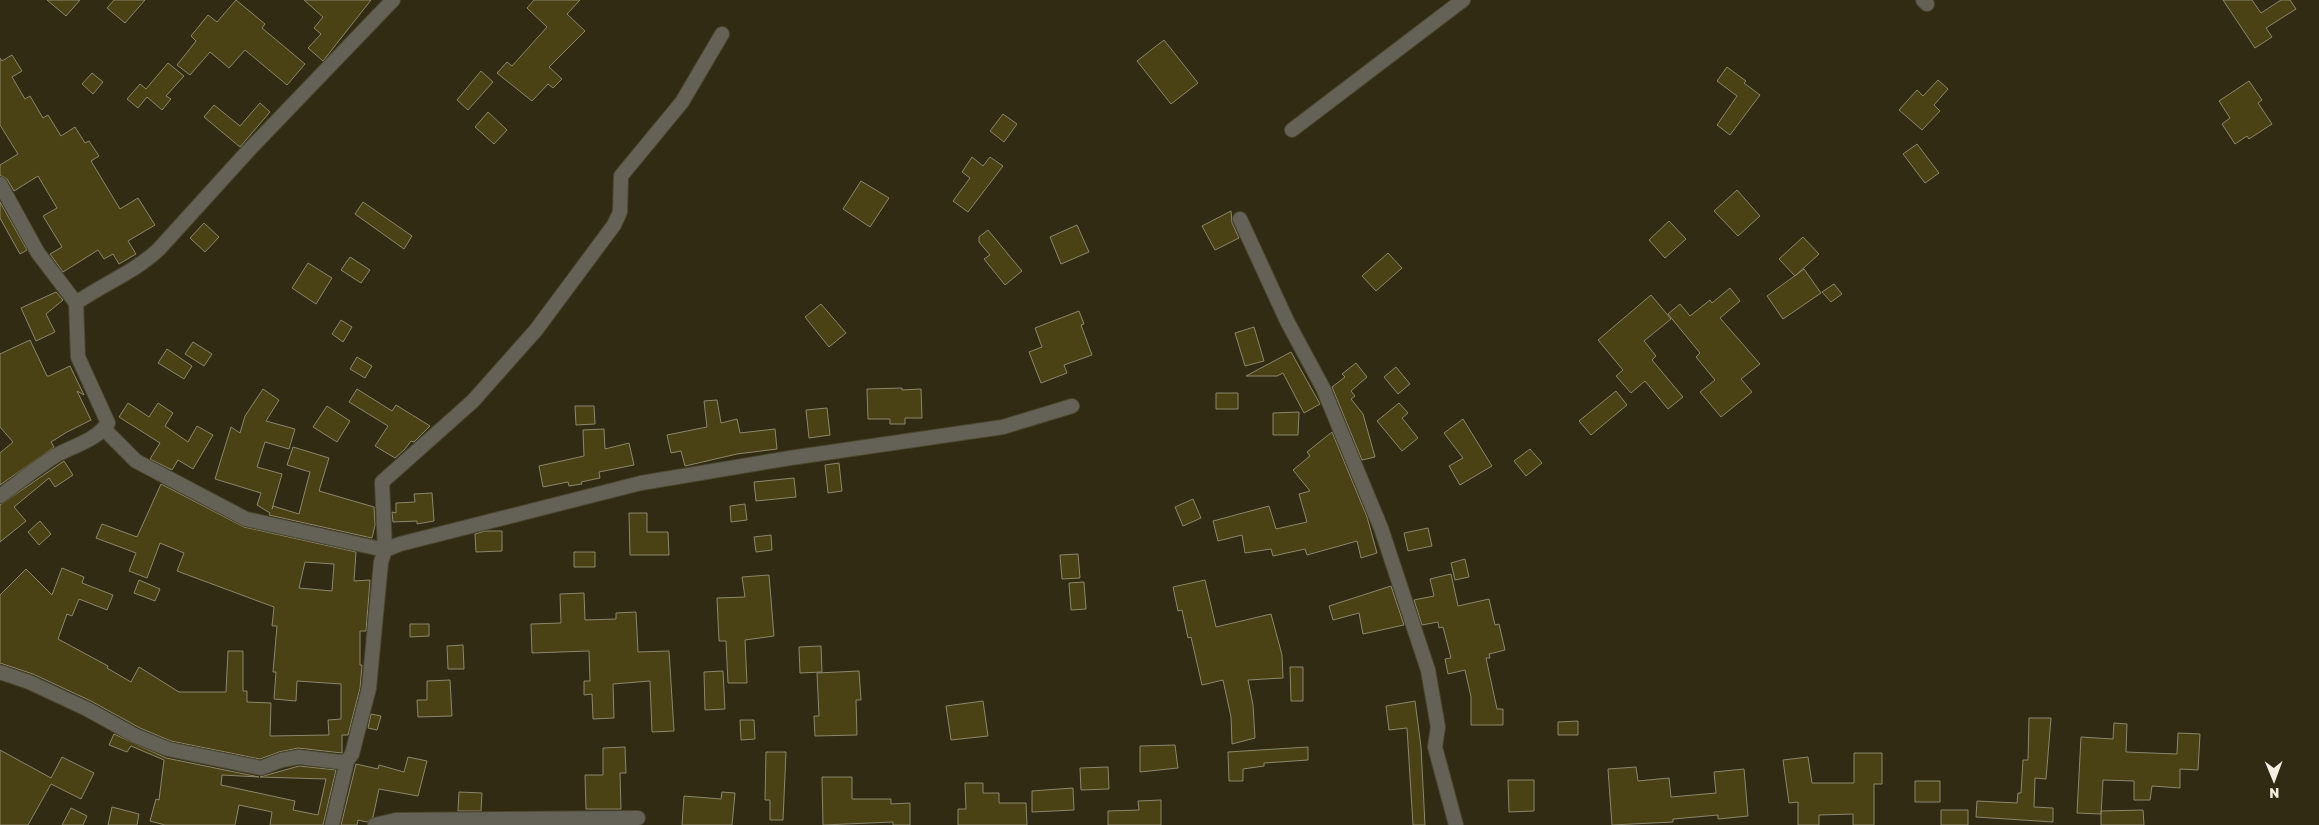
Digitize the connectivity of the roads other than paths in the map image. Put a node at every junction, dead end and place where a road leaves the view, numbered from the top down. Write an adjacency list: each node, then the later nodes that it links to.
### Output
1 (393, 0): 7 (street)
2 (1463, 0): 4 (street)
3 (722, 34): 11 (street)
4 (1292, 130)
5 (0, 184): 7 (street)
6 (1240, 219): 17 (street)
7 (76, 303): 9 (street)
8 (1072, 406): 11 (street)
9 (104, 429): 10 (street); 11 (street)
10 (0, 496)
11 (385, 550): 13 (street)
12 (0, 672): 13 (street)
13 (348, 761): 15 (street)
14 (638, 818): 16 (street)
15 (332, 825)
16 (375, 825)
17 (1456, 825)

